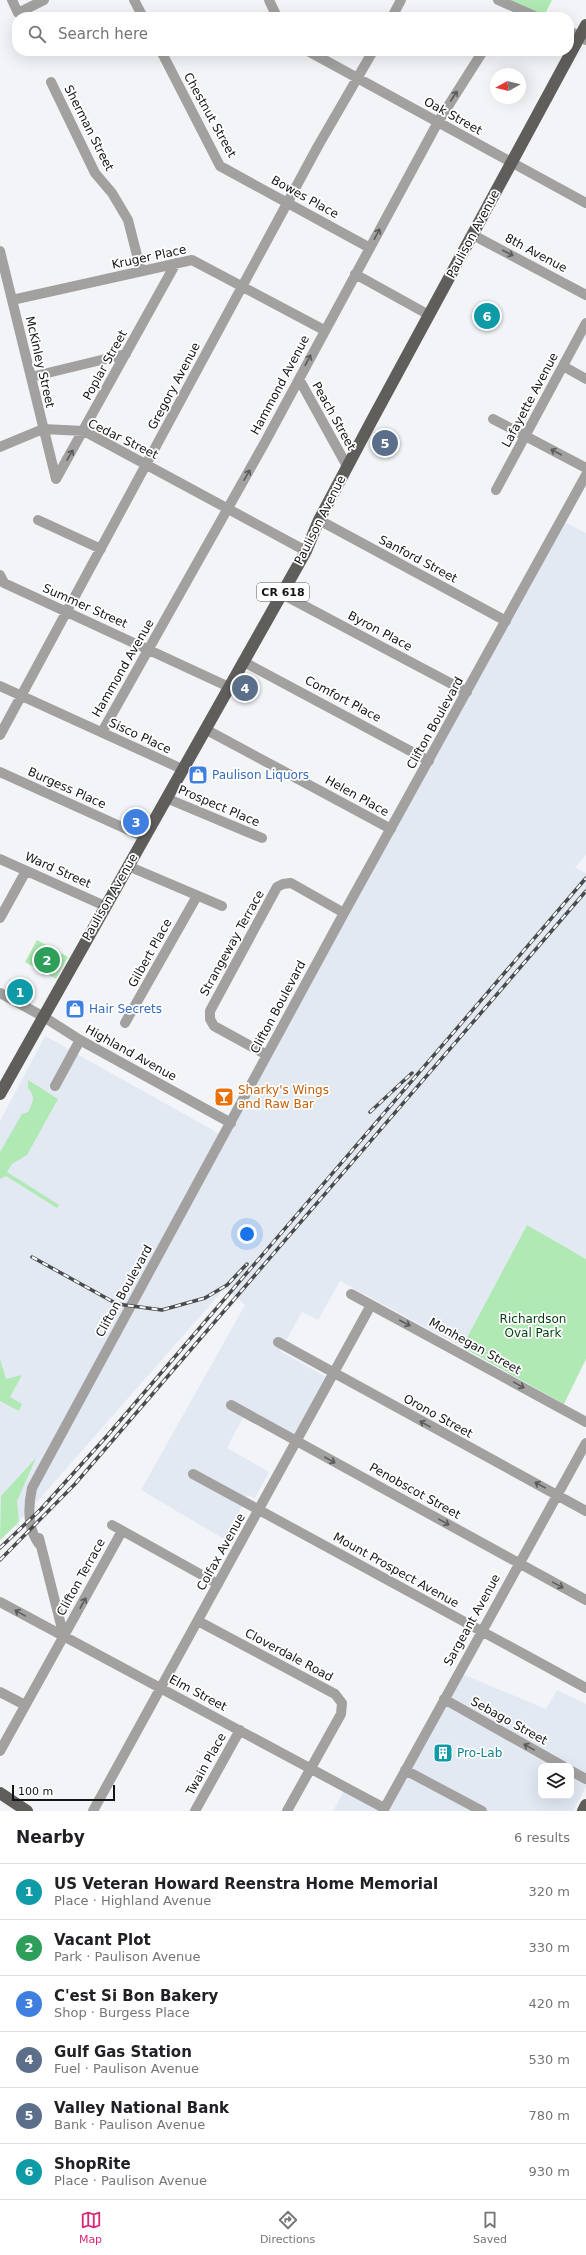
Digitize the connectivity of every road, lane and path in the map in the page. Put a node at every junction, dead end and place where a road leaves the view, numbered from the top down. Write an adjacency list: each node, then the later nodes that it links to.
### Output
1 (12, 0): 8 (street)
2 (44, 0): 9 (street)
3 (134, 0): 10 (street)
4 (269, 0): 11 (street)
5 (400, 0): 12 (street)
6 (498, 0): 7 (street)
7 (518, 9): 13 (street); 14 (street)
8 (18, 12)
9 (20, 12)
10 (140, 12)
11 (275, 12)
12 (394, 12)
13 (515, 12)
14 (525, 12)
15 (586, 26): 17 (main road, Paulison Avenue / CR 618)
16 (574, 34): 17 (street)
17 (583, 39): 18 (main road, Paulison Avenue / CR 618)
18 (574, 55)
19 (164, 56): 28 (street, Chestnut Street)
20 (318, 56): 24 (street, Oak Street)
21 (369, 56): 24 (street, Gregory Avenue)
22 (480, 56): 26 (street, Hammond Avenue, one-way to 22)
23 (573, 56): 27 (main road, Paulison Avenue / CR 618)
24 (358, 77): 26 (street, Oak Street); 29 (street, Gregory Avenue)
25 (51, 82): 35 (street, Sherman Street)
26 (438, 122): 27 (street, Oak Street); 32 (street, Hammond Avenue, one-way to 26)
27 (512, 163): 30 (street, Oak Street); 31 (main road, Paulison Avenue / CR 618)
28 (227, 169): 29 (street, Bowes Place)
29 (288, 203): 32 (street, Bowes Place); 37 (street, Gregory Avenue)
30 (586, 203)
31 (473, 235): 38 (street, 8th Avenue, one-way to 38); 40 (main road, Paulison Avenue / CR 618)
32 (370, 248): 36 (street, Hammond Avenue)
33 (0, 251): 39 (street, McKinley Street)
34 (176, 263): 35 (street, Kruger Place); 37 (street, Kruger Place); 43 (street, Poplar Street)
35 (141, 271): 39 (street, Kruger Place)
36 (355, 274): 40 (street); 42 (street, Hammond Avenue)
37 (243, 286): 42 (street, Kruger Place); 53 (street, Gregory Avenue)
38 (586, 295)
39 (12, 300): 45 (street, McKinley Street)
40 (429, 315): 54 (main road, Paulison Avenue / CR 618)
41 (586, 323): 44 (street, Lafayette Avenue)
42 (324, 330): 46 (street, Hammond Avenue, one-way to 42)
43 (126, 354): 45 (street); 50 (street, Poplar Street)
44 (563, 366): 47 (street); 51 (street, Lafayette Avenue)
45 (31, 377): 49 (street, McKinley Street)
46 (299, 379): 54 (street, Peach Street); 59 (street, Hammond Avenue, one-way to 46)
47 (586, 379)
48 (493, 419): 51 (street)
49 (43, 429): 50 (street, Cedar Street); 52 (street, Cedar Street); 57 (street, McKinley Street)
50 (84, 431): 53 (street, Cedar Street); 57 (street, Poplar Street, one-way to 50)
51 (525, 436): 55 (street, one-way to 51); 58 (street, Lafayette Avenue)
52 (0, 447)
53 (146, 465): 59 (street, Cedar Street); 62 (street, Gregory Avenue)
54 (347, 466): 61 (main road, Paulison Avenue / CR 618)
55 (586, 468)
56 (586, 475): 67 (street, Clifton Boulevard)
57 (56, 479)
58 (496, 490)
59 (228, 509): 63 (street, Cedar Street); 68 (street, Hammond Avenue)
60 (38, 520): 62 (street)
61 (319, 520): 63 (main road, Paulison Avenue / CR 618); 67 (street, Sanford Street)
62 (101, 549): 66 (street, Gregory Avenue)
63 (306, 551): 65 (main road, Paulison Avenue / CR 618)
64 (0, 575): 66 (street, Summer Street)
65 (282, 594): 69 (main road, Paulison Avenue / CR 618); 72 (street, Byron Place)
66 (67, 613): 68 (street, Summer Street); 73 (street, Gregory Avenue)
67 (506, 622): 72 (street, Clifton Boulevard)
68 (149, 649): 71 (street, Summer Street); 75 (street, Hammond Avenue)
69 (244, 662): 71 (main road, Paulison Avenue / CR 618); 77 (street, Comfort Place)
70 (0, 686): 73 (street, Sisco Place)
71 (229, 686): 74 (main road, Paulison Avenue / CR 618)
72 (467, 692): 77 (street, Clifton Boulevard)
73 (21, 696): 75 (street, Sisco Place); 76 (street, Gregory Avenue)
74 (205, 729): 78 (main road, Paulison Avenue / CR 618); 81 (street, Helen Place)
75 (102, 732): 78 (street, Sisco Place)
76 (0, 735)
77 (429, 760): 81 (street, Clifton Boulevard)
78 (182, 769): 80 (main road, Paulison Avenue / CR 618)
79 (0, 772): 82 (street, Burgess Place)
80 (166, 798): 82 (main road, Paulison Avenue / CR 618); 83 (street, Prospect Place)
81 (391, 829): 90 (street, Clifton Boulevard)
82 (144, 837): 85 (main road, Paulison Avenue / CR 618)
83 (262, 838)
84 (0, 858): 86 (street, Ward Street)
85 (128, 866): 87 (street); 88 (main road, Paulison Avenue / CR 618)
86 (26, 870): 88 (street, Ward Street); 91 (street)
87 (197, 896): 89 (street); 94 (street, Gilbert Place)
88 (105, 906): 93 (main road, Paulison Avenue / CR 618)
89 (222, 906)
90 (344, 913): 96 (street, Clifton Boulevard); 96 (street, Strangeway Terrace)
91 (0, 918)
92 (0, 993): 93 (street, Highland Avenue)
93 (44, 1017): 95 (street, Highland Avenue); 98 (main road, Paulison Avenue / CR 618)
94 (125, 1023)
95 (80, 1040): 97 (street); 99 (street, Highland Avenue)
96 (267, 1055): 99 (street, Clifton Boulevard)
97 (55, 1086)
98 (0, 1094)
99 (231, 1123): 120 (street, Clifton Boulevard)
100 (351, 1294): 101 (street, Monhegan Street)
101 (371, 1305): 103 (street, Colfax Avenue); 105 (street, Monhegan Street, one-way to 105)
102 (278, 1342): 103 (street, Orono Street)
103 (333, 1373): 106 (street, Colfax Avenue); 109 (street, Orono Street, one-way to 103)
104 (231, 1405): 106 (street, Penobscot Street)
105 (586, 1422)
106 (296, 1441): 110 (street, Colfax Avenue); 114 (street, Penobscot Street, one-way to 114)
107 (586, 1443): 109 (street, Sargeant Avenue)
108 (193, 1474): 110 (street, Mount Prospect Avenue)
109 (557, 1495): 111 (street, Orono Street); 114 (street, Sargeant Avenue)
110 (258, 1510): 115 (street, Colfax Avenue); 119 (street, Mount Prospect Avenue)
111 (586, 1511)
112 (112, 1525): 113 (street)
113 (122, 1530): 115 (street); 120 (street, Clifton Terrace, one-way to 113)
114 (519, 1563): 116 (street, Penobscot Street, one-way to 116); 119 (street, Sargeant Avenue)
115 (218, 1584): 118 (street, Colfax Avenue)
116 (586, 1600)
117 (0, 1602): 120 (street, Elm Street, one-way to 117)
118 (198, 1621): 121 (street, Colfax Avenue); 129 (street, Cloverdale Road)
119 (481, 1631): 122 (street, Mount Prospect Avenue); 124 (street, Sargeant Avenue)
120 (64, 1637): 121 (street, Elm Street); 125 (street)
121 (161, 1688): 126 (street, Elm Street); 137 (street, Colfax Avenue)
122 (586, 1688)
123 (0, 1692): 125 (street)
124 (444, 1699): 128 (street, Sebago Street, one-way to 124); 130 (street, Sargeant Avenue)
125 (25, 1705): 127 (street)
126 (240, 1730): 129 (street, Elm Street); 138 (street, Twain Place)
127 (0, 1751)
128 (558, 1763)
129 (311, 1769): 135 (street, Elm Street); 139 (street, Cloverdale Road)
130 (405, 1770): 135 (street, Sargeant Avenue); 140 (street)
131 (574, 1773): 132 (street)
132 (586, 1779)
133 (0, 1793): 136 (main road)
134 (586, 1805): 141 (main road)
135 (383, 1810)
136 (27, 1811)
137 (93, 1811)
138 (195, 1811)
139 (287, 1811)
140 (482, 1811)
141 (583, 1811)

